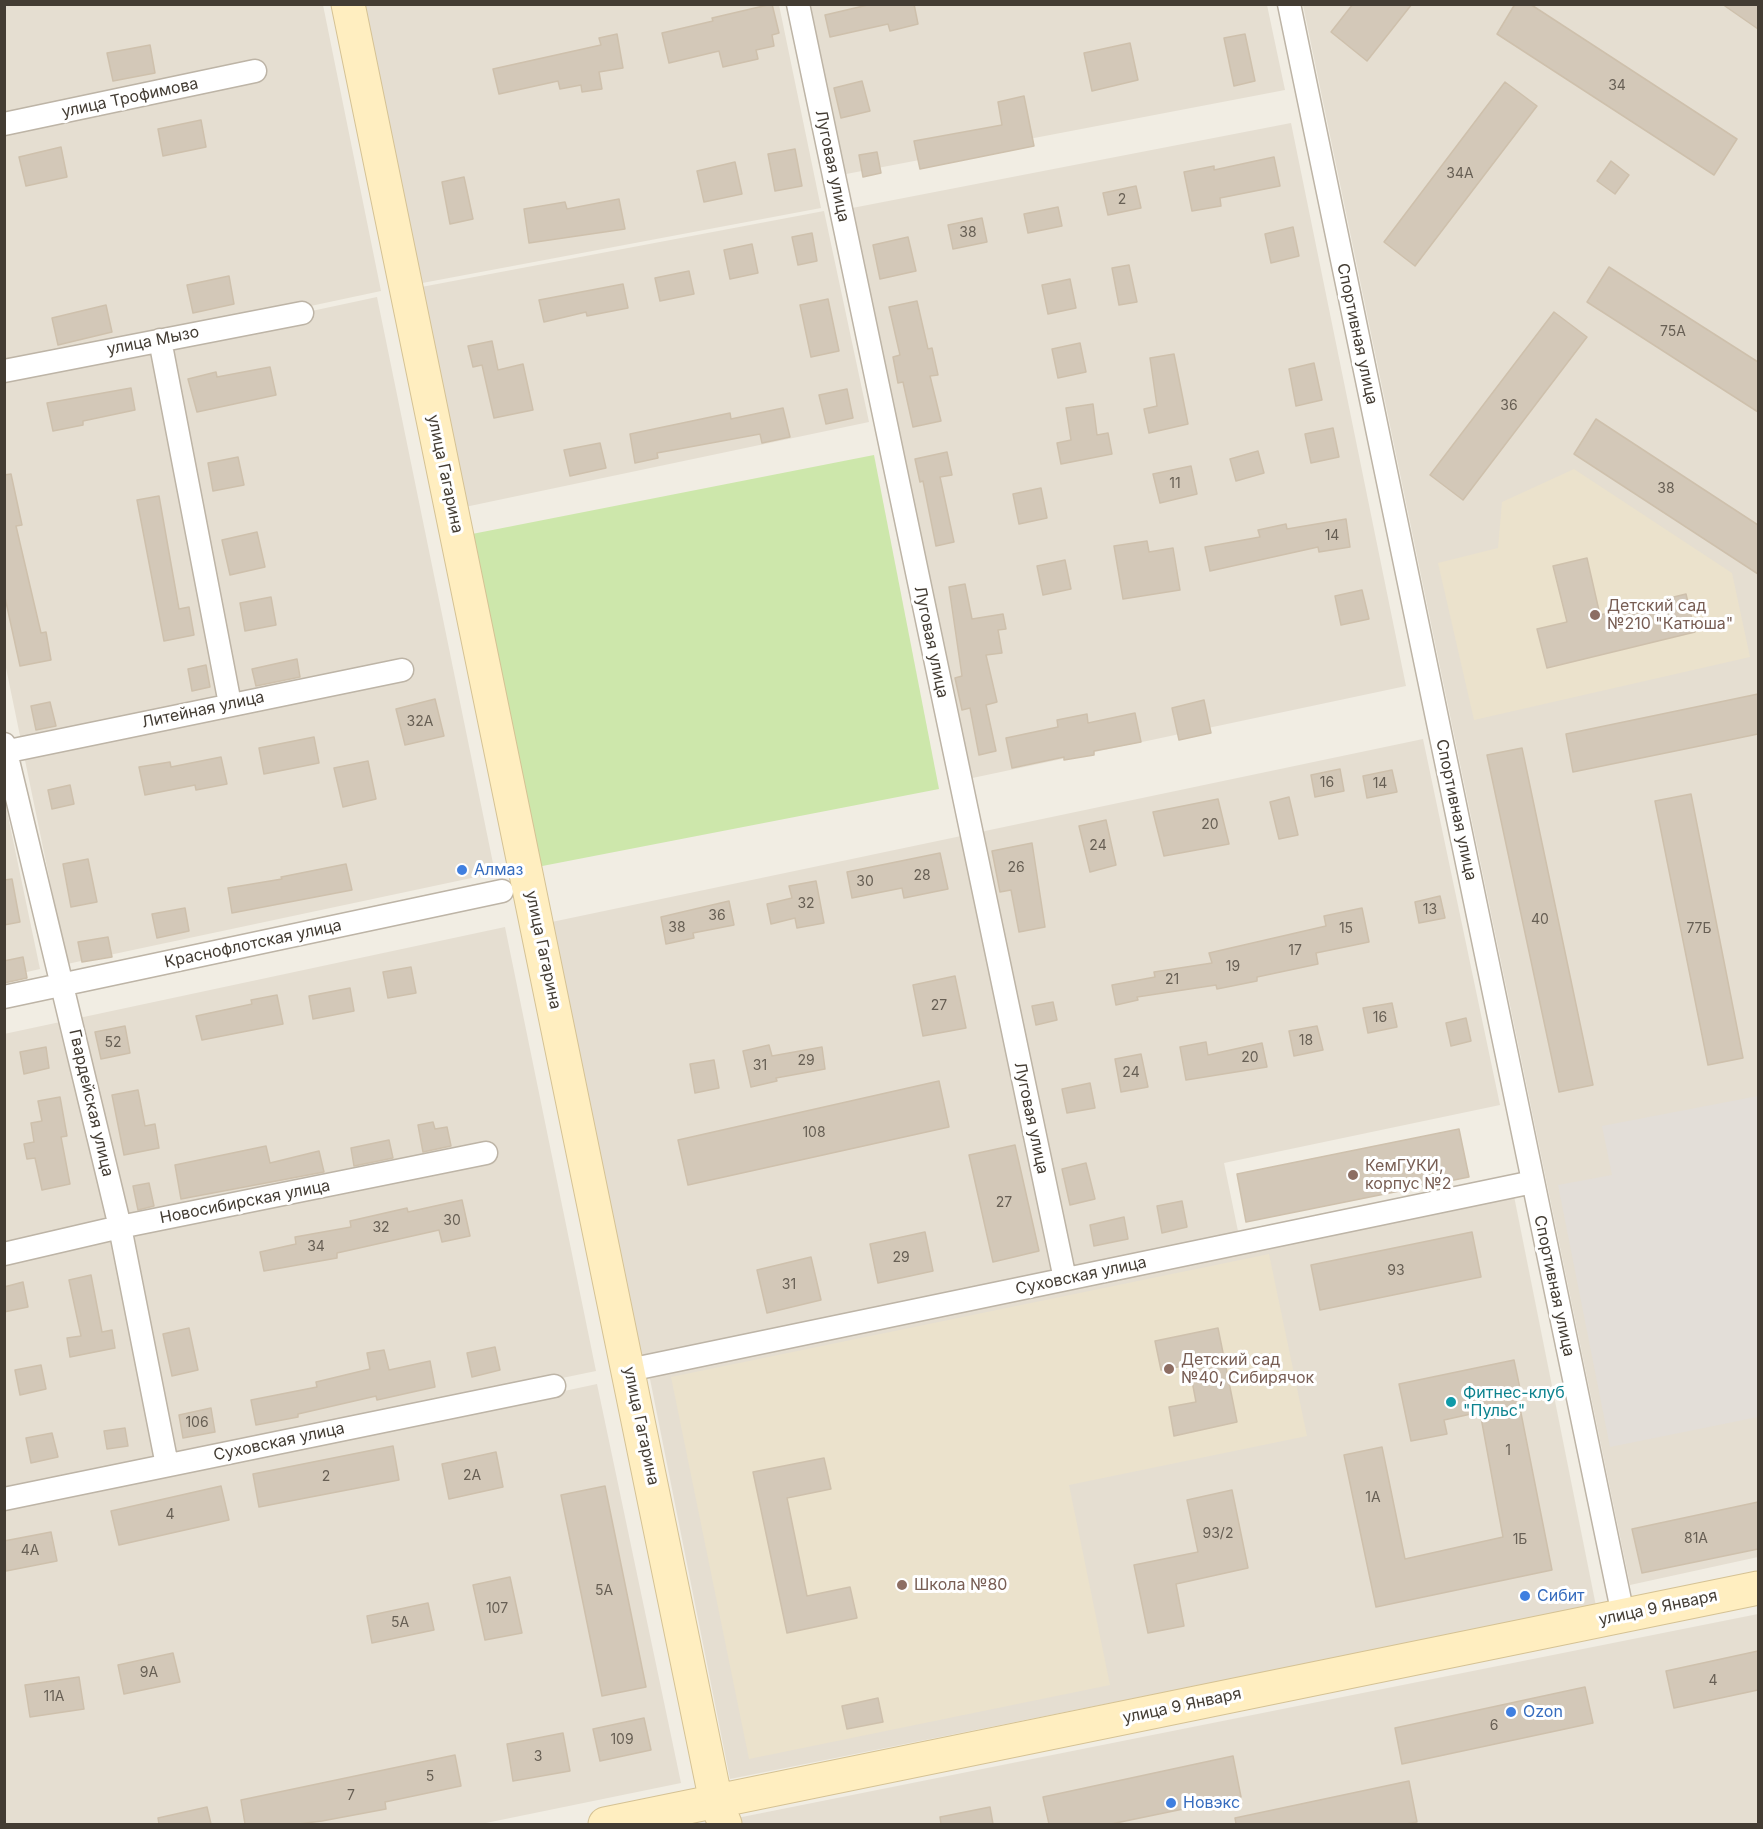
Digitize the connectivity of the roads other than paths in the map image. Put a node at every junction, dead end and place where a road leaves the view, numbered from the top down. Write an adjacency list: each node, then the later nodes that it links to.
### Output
1 (348, 4): 20 (street, улица Гагарина)
2 (798, 4): 19 (street, Луговая улица)
3 (1288, 4): 16 (street, Спортивная улица)
4 (255, 71): 5 (street, улица Трофимова)
5 (4, 124)
6 (302, 313): 7 (street, улица Мызо)
7 (160, 340): 8 (street, улица Мызо); 10 (street)
8 (4, 371)
9 (402, 670): 10 (street, Литейная улица)
10 (230, 704): 11 (street, Литейная улица)
11 (5, 749): 13 (street, Гвардейская улица)
12 (502, 891): 13 (street, Краснофлотская улица)
13 (64, 984): 14 (street, Краснофлотская улица); 17 (street, Гвардейская улица)
14 (4, 997)
15 (486, 1153): 17 (street, Новосибирская улица)
16 (1533, 1182): 19 (street, Суховская улица); 25 (street, Спортивная улица)
17 (120, 1227): 18 (street, Новосибирская улица); 22 (street, Гвардейская улица)
18 (4, 1254)
19 (1065, 1279): 20 (street, Суховская улица)
20 (629, 1370): 26 (street, улица Гагарина)
21 (554, 1386): 22 (street, Суховская улица)
22 (166, 1465): 23 (street, Суховская улица)
23 (4, 1499)
24 (1758, 1588): 25 (street, улица 9 Января)
25 (1623, 1615): 26 (street, улица 9 Января)
26 (721, 1813): 27 (street, улица 9 Января)
27 (605, 1824)

